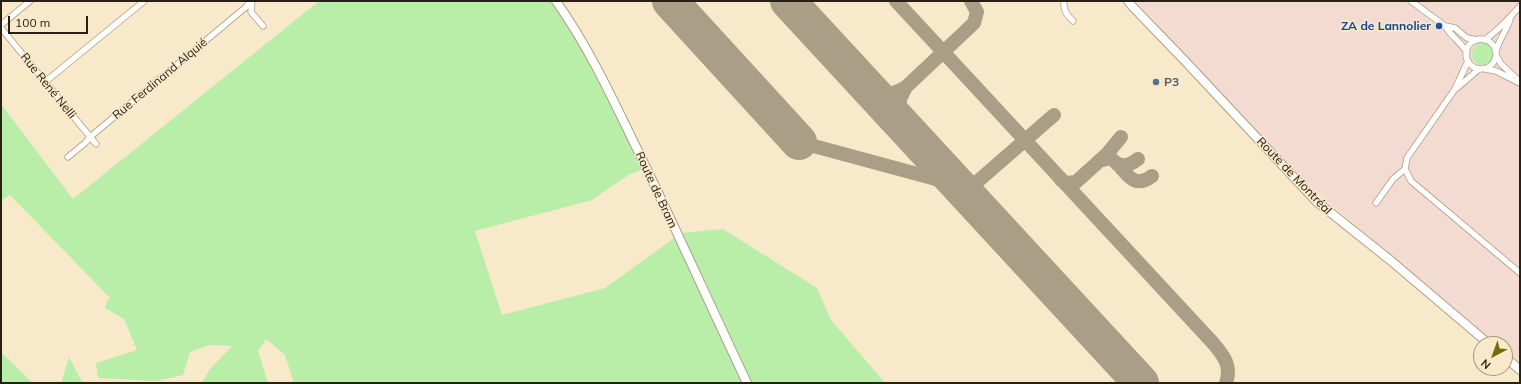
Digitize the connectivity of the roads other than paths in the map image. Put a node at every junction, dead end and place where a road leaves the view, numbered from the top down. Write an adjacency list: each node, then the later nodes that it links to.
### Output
1 (30, 1): 12 (street)
2 (144, 1): 22 (street)
3 (251, 1): 13 (street); 25 (street, Rue Ferdinand Alquié)
4 (556, 1): 32 (main road, Route de Bram)
5 (1064, 1): 11 (street)
6 (1124, 1): 8 (main road, Route de Montréal)
7 (1411, 1): 14 (street)
8 (1130, 4): 31 (main road, Route de Montréal)
9 (1520, 6): 10 (street)
10 (1510, 18): 17 (street); 19 (street)
11 (1073, 21)
12 (1, 25)
13 (263, 26)
14 (1445, 26): 16 (street); 18 (street)
15 (1, 28): 22 (street, Rue René Nelli)
16 (1477, 40): 17 (street); 18 (street)
17 (1485, 40): 19 (street)
18 (1467, 52): 20 (street)
19 (1496, 53): 21 (street); 23 (street)
20 (1468, 61): 21 (street); 24 (street)
21 (1482, 69): 23 (street); 24 (street)
22 (45, 82): 25 (street, Rue René Nelli)
23 (1520, 83)
24 (1455, 89): 28 (street)
25 (90, 137): 26 (street, Rue René Nelli); 27 (street, Rue Ferdinand Alquié)
26 (96, 144)
27 (68, 156)
28 (1405, 170): 29 (street); 30 (street)
29 (1376, 203)
30 (1520, 273)
31 (1480, 336)
32 (747, 383)

